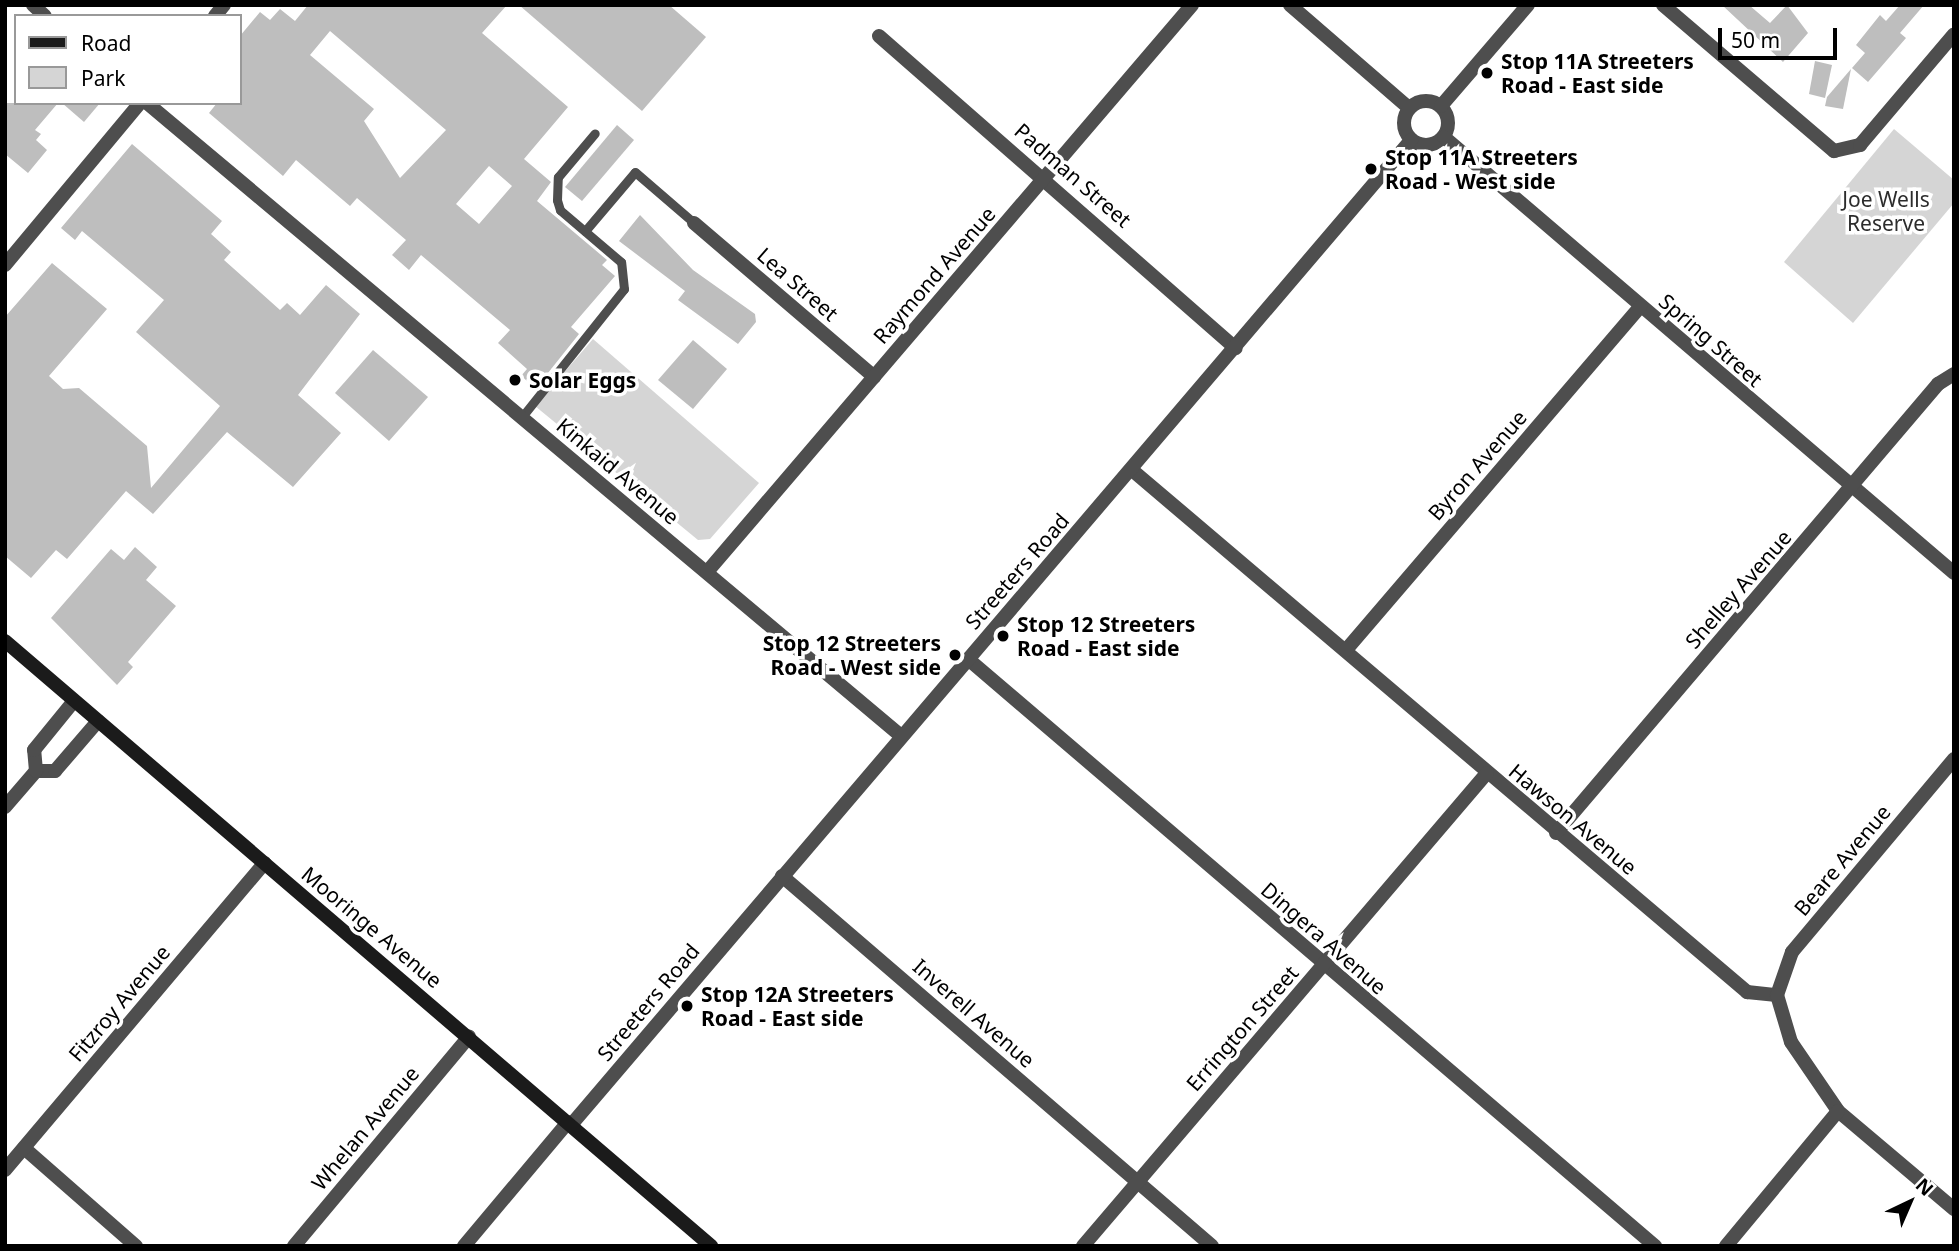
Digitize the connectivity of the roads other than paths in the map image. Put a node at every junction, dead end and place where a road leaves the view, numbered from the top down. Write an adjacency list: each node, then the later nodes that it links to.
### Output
1 (1192, 5): 14 (street, Raymond Avenue)
2 (1290, 5): 10 (street)
3 (1528, 5): 9 (street)
4 (1663, 5): 5 (street)
5 (1954, 34)
6 (879, 36): 14 (street, Padman Street)
7 (138, 105): 17 (street)
8 (149, 105): 22 (street, Kinkaid Avenue)
9 (1441, 106): 10 (street); 12 (street)
10 (1409, 108): 13 (street)
11 (595, 133): 16 (lane)
12 (1444, 137): 13 (street); 18 (street, Spring Street)
13 (1411, 140): 19 (street, Streeters Road)
14 (1045, 178): 19 (street, Padman Street); 21 (street, Raymond Avenue)
15 (694, 223): 16 (lane); 21 (street, Lea Street)
16 (585, 231): 22 (lane)
17 (5, 265)
18 (1640, 307): 24 (street, Spring Street); 28 (street, Byron Avenue)
19 (1236, 348): 23 (street, Streeters Road)
20 (1954, 374): 24 (street, Shelley Avenue)
21 (874, 377): 25 (street, Raymond Avenue)
22 (521, 418): 25 (street, Kinkaid Avenue)
23 (1132, 470): 28 (street, Hawson Avenue); 29 (street, Streeters Road)
24 (1852, 488): 26 (street, Spring Street); 37 (street, Shelley Avenue)
25 (707, 572): 32 (street, Kinkaid Avenue)
26 (1954, 573)
27 (5, 641): 30 (street, Mooringe Avenue)
28 (1346, 650): 35 (street, Hawson Avenue)
29 (968, 659): 32 (street, Streeters Road); 40 (street, Dingera Avenue)
30 (74, 701): 31 (street, Mooringe Avenue); 34 (street)
31 (98, 721): 34 (street); 38 (street, Mooringe Avenue)
32 (901, 736): 39 (street, Streeters Road)
33 (1954, 759): 41 (street, Beare Avenue)
34 (36, 771): 36 (street)
35 (1487, 773): 37 (street, Hawson Avenue); 40 (street, Errington Street)
36 (5, 807)
37 (1556, 833): 41 (street, Hawson Avenue)
38 (264, 863): 42 (street, Mooringe Avenue); 45 (street, Fitzroy Avenue)
39 (782, 876): 44 (street, Streeters Road); 47 (street, Inverell Avenue)
40 (1323, 965): 47 (street, Errington Street); 55 (street, Dingera Avenue)
41 (1777, 995): 43 (street)
42 (468, 1037): 44 (street, Mooringe Avenue); 50 (street, Whelan Avenue)
43 (1838, 1111): 48 (street); 56 (street)
44 (569, 1123): 51 (street, Streeters Road); 52 (street, Mooringe Avenue)
45 (24, 1148): 46 (street, Fitzroy Avenue); 49 (street)
46 (5, 1170)
47 (1138, 1182): 53 (street, Errington Street); 54 (street, Inverell Avenue)
48 (1954, 1209)
49 (136, 1246)
50 (294, 1246)
51 (464, 1246)
52 (711, 1246)
53 (1083, 1246)
54 (1212, 1246)
55 (1655, 1246)
56 (1726, 1246)

